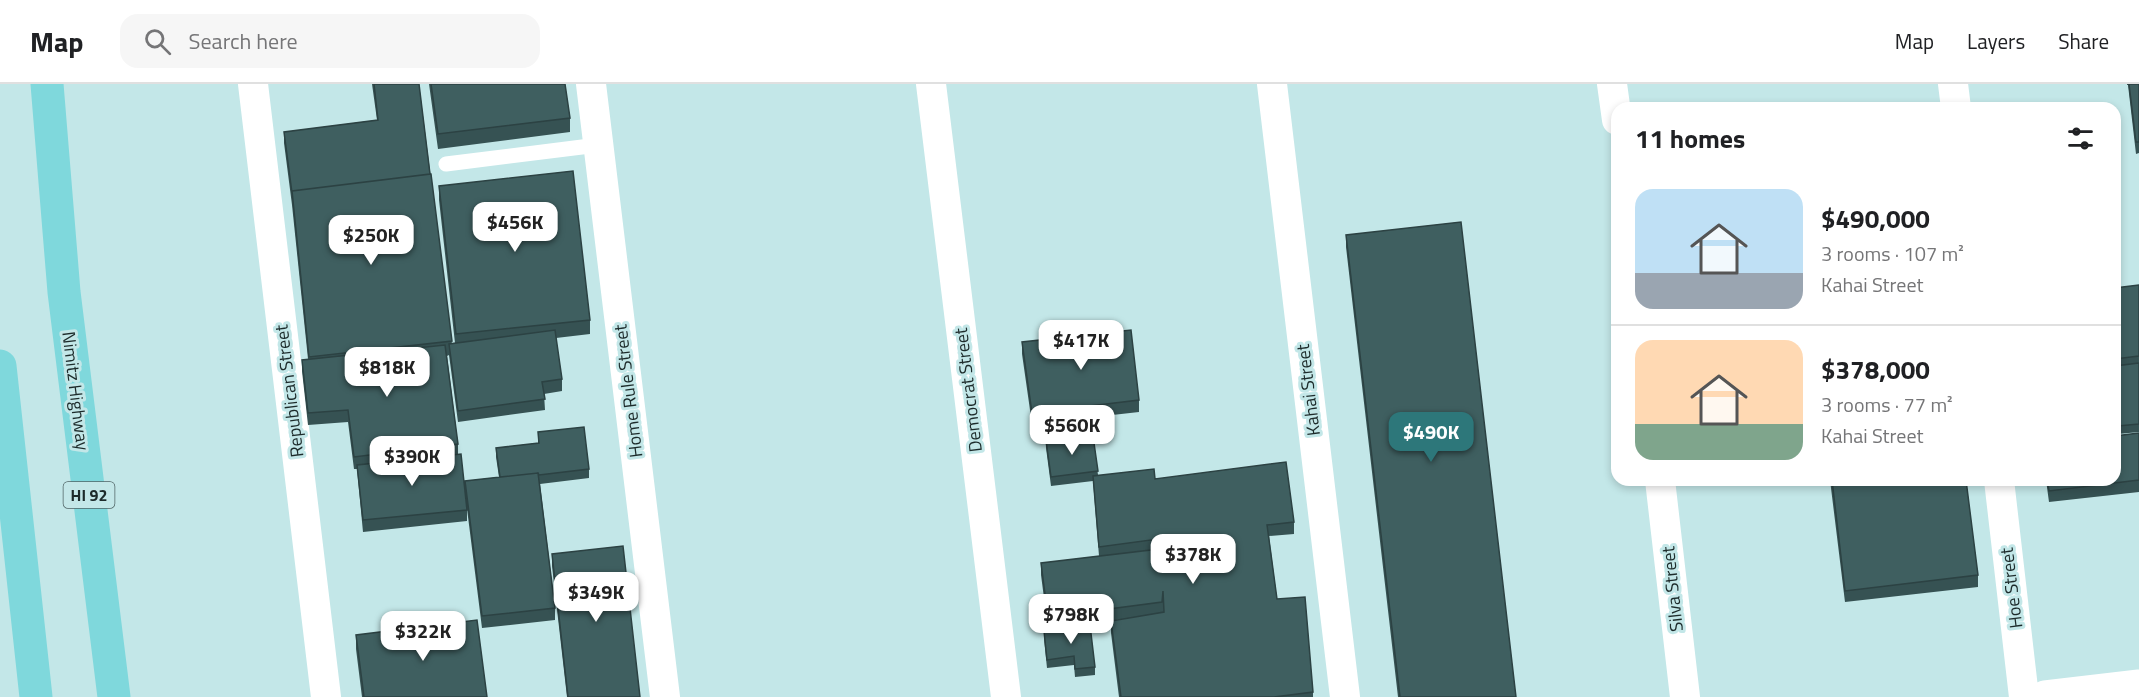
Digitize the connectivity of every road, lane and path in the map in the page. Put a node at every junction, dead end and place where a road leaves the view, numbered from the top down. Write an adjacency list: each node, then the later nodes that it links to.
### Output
1 (47, 84): 17 (main road, Nimitz Highway / HI 92)
2 (253, 84): 18 (street, Republican Street)
3 (591, 84): 10 (street, Home Rule Street)
4 (931, 84): 20 (street, Democrat Street)
5 (1272, 84): 21 (street, Kahai Street)
6 (1612, 84): 8 (street)
7 (1953, 84): 9 (street)
8 (1614, 102)
9 (1955, 102)
10 (598, 145): 11 (lane); 19 (street, Home Rule Street)
11 (446, 164)
12 (0, 366): 16 (main road)
13 (1661, 486): 22 (street, Silva Street)
14 (2000, 486): 23 (street, Hoe Street)
15 (2139, 686): 24 (street)
16 (36, 697)
17 (114, 697)
18 (326, 697)
19 (665, 697)
20 (1006, 697)
21 (1345, 697)
22 (1685, 697)
23 (2024, 697)
24 (2045, 697)

